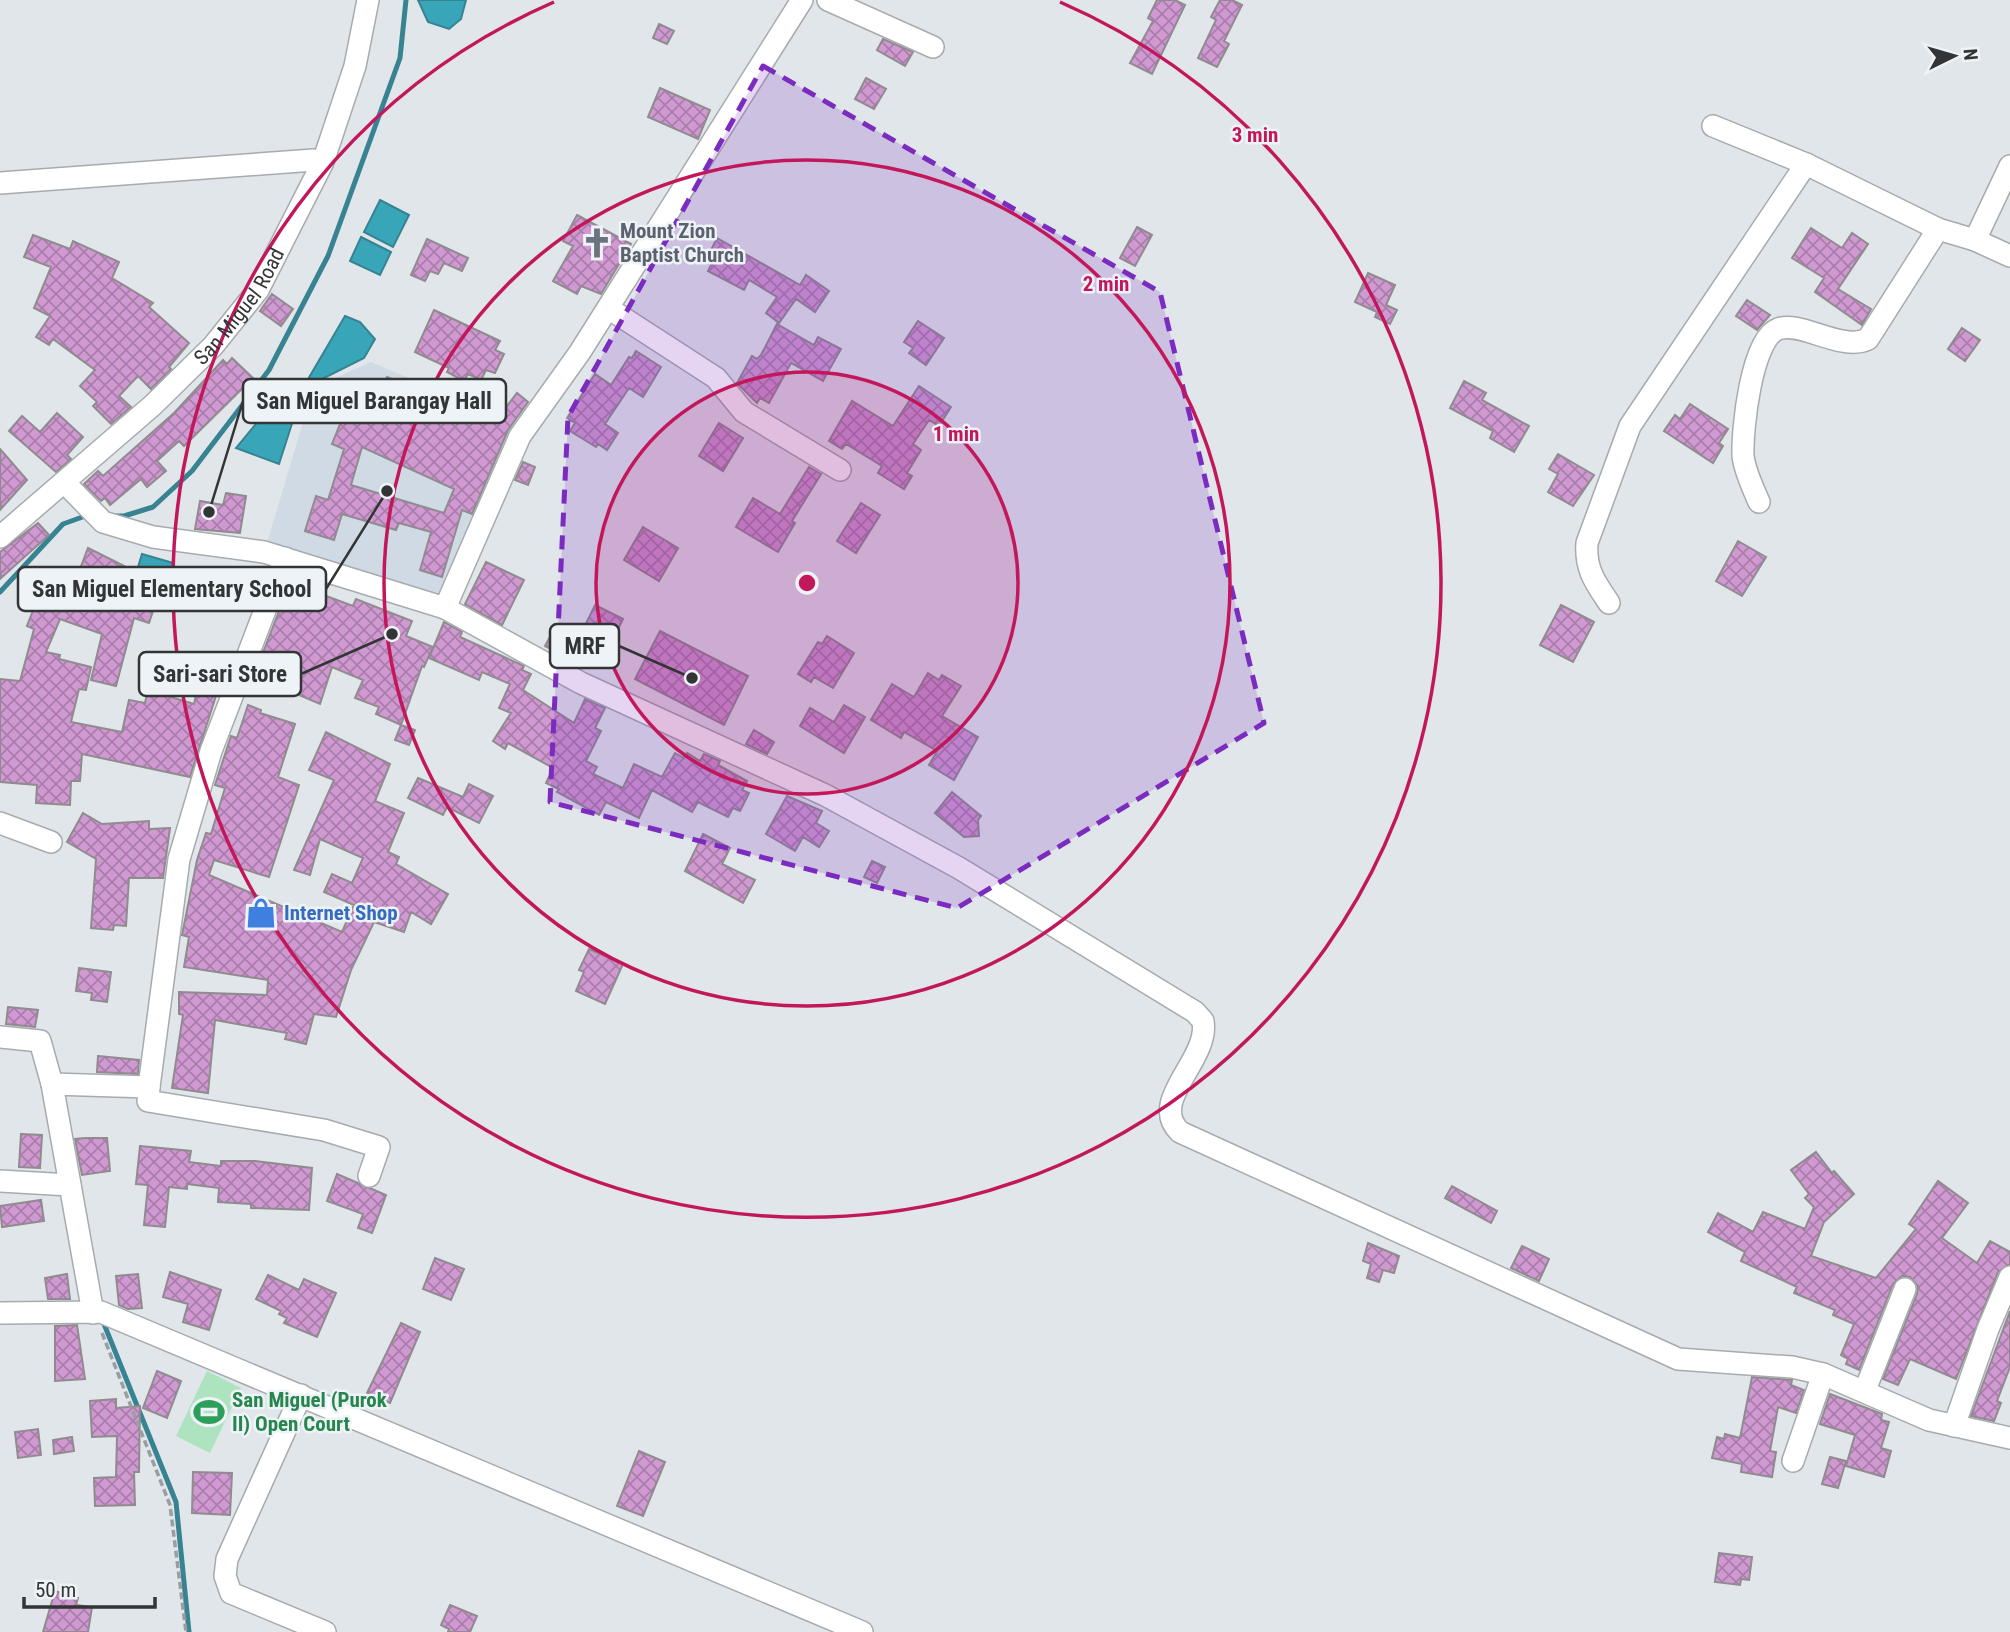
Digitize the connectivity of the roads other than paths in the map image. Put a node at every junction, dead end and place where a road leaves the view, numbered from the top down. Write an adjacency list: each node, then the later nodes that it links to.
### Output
1 (368, 0): 15 (street, San Miguel Road)
2 (802, 0): 13 (street)
3 (828, 0): 4 (street)
4 (933, 47)
5 (1713, 126): 7 (street)
6 (314, 160): 9 (street)
7 (1805, 164): 10 (street); 19 (street)
8 (2010, 166): 11 (street)
9 (0, 183)
10 (1938, 229): 11 (street); 16 (street)
11 (1975, 240): 12 (street)
12 (2010, 256)
13 (608, 308): 14 (street); 20 (street)
14 (840, 470)
15 (65, 483): 17 (street, San Miguel Road); 18 (street)
16 (1759, 502)
17 (0, 537)
18 (285, 558): 20 (street); 25 (street)
19 (1609, 603)
20 (445, 608): 33 (street)
21 (0, 823): 22 (street)
22 (51, 842)
23 (0, 1037): 24 (street)
24 (52, 1084): 25 (street); 28 (street)
25 (149, 1087): 26 (street)
26 (369, 1176)
27 (0, 1181): 28 (street)
28 (70, 1185): 32 (street)
29 (2010, 1278): 36 (street)
30 (1905, 1289): 34 (street)
31 (0, 1313): 32 (street)
32 (93, 1313): 35 (street)
33 (1823, 1374): 34 (street); 38 (street)
34 (1865, 1390): 36 (street)
35 (301, 1395): 39 (street); 40 (street)
36 (1954, 1426): 37 (street)
37 (2010, 1438)
38 (1793, 1461)
39 (326, 1632)
40 (862, 1632)

